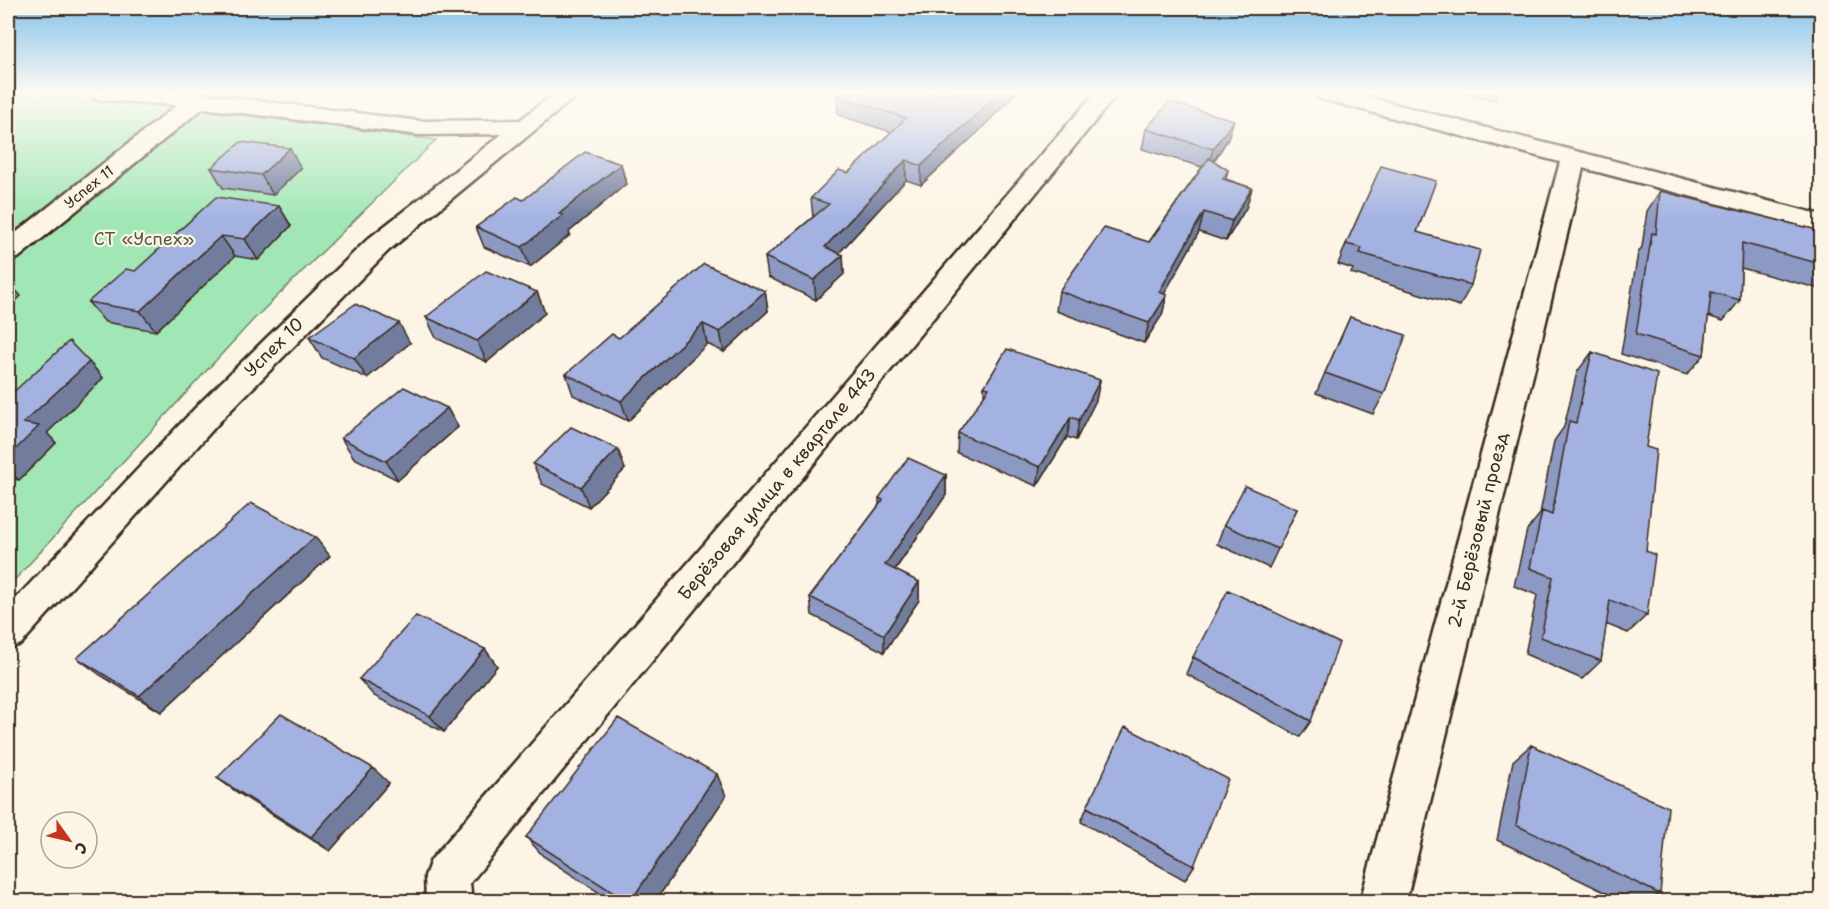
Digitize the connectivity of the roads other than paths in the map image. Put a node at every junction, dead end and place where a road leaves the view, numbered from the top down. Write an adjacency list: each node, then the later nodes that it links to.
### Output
1 (154, 135): 7 (street, Успех 11)
2 (514, 135): 8 (street, Успех 10)
3 (1072, 135): 9 (street, Берёзовая улица в квартале 443)
4 (1485, 135): 5 (street)
5 (1573, 159): 6 (street); 10 (street, 2-й Берёзовый проезд)
6 (1821, 223)
7 (8, 252)
8 (8, 632)
9 (448, 889)
10 (1383, 902)

